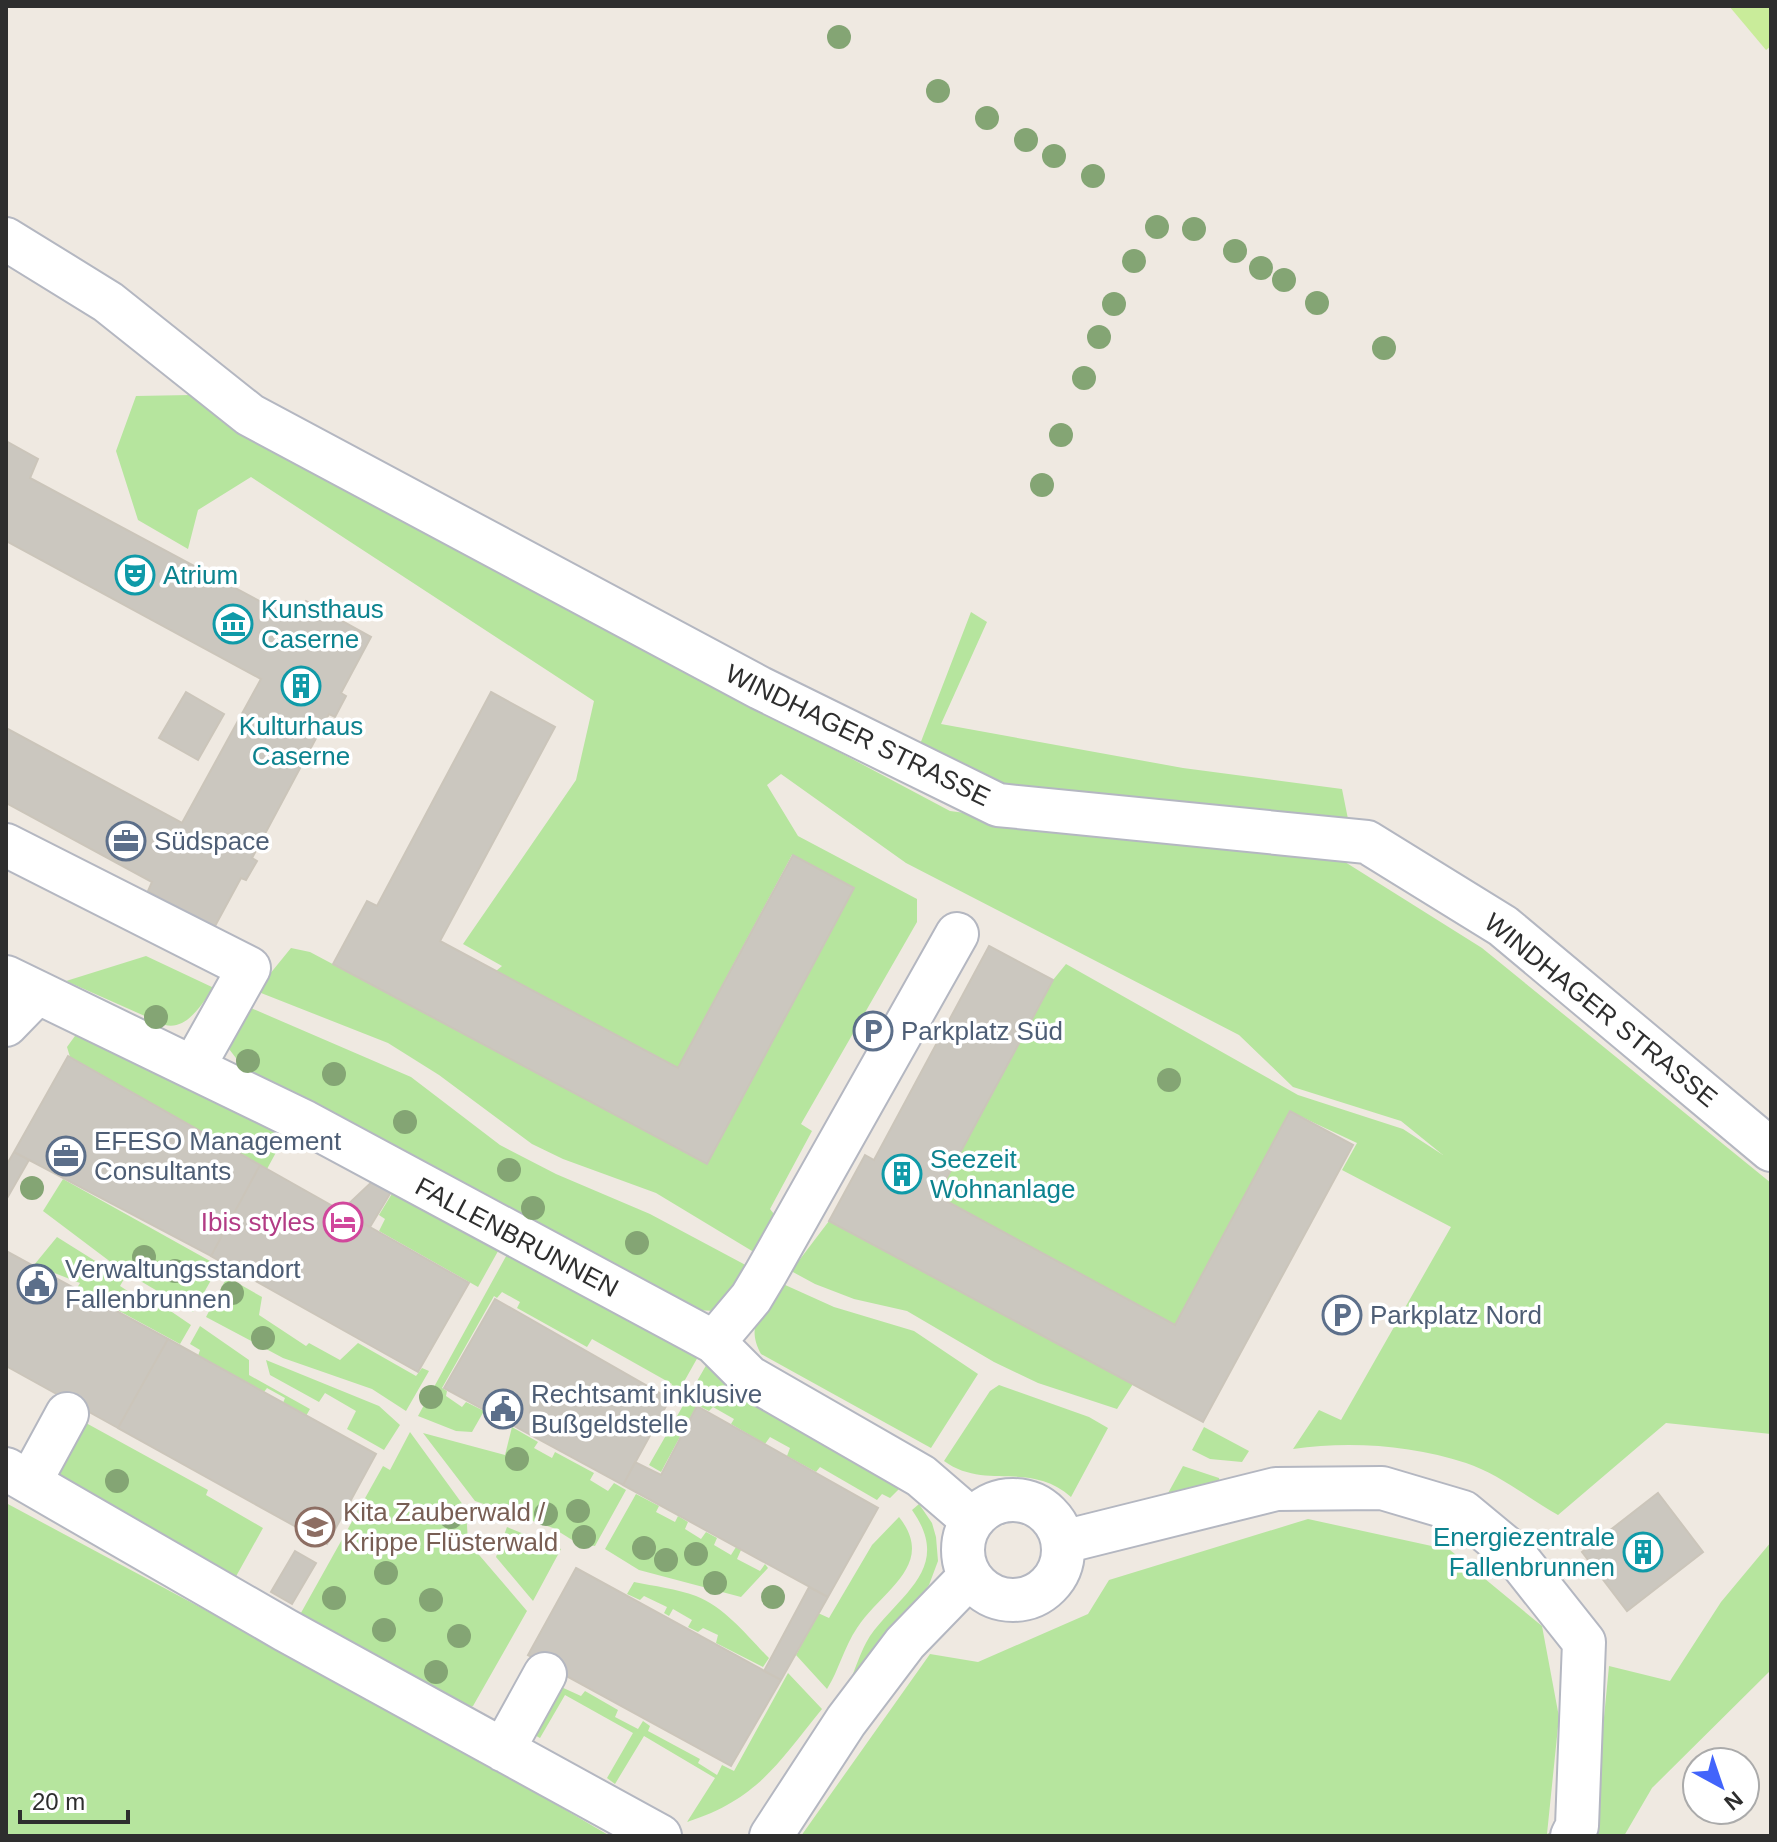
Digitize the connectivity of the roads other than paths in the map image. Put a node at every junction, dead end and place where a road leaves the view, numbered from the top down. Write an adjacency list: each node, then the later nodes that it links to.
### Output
1 (6, 239): 7 (street, WINDHAGER STRASSE)
2 (6, 845): 6 (street)
3 (957, 934): 8 (street)
4 (21, 985): 5 (street, FALLENBRUNNEN); 6 (street, FALLENBRUNNEN)
5 (6, 1025)
6 (194, 1066): 8 (street, FALLENBRUNNEN)
7 (1771, 1150)
8 (714, 1342): 11 (street, FALLENBRUNNEN)
9 (67, 1414): 10 (street)
10 (18, 1476): 15 (street)
11 (972, 1520): 12 (street); 13 (street)
12 (1063, 1542): 13 (street); 18 (street)
13 (969, 1577): 17 (street)
14 (545, 1674): 15 (street)
15 (503, 1750): 16 (street)
16 (660, 1836)
17 (771, 1836)
18 (1572, 1836)

